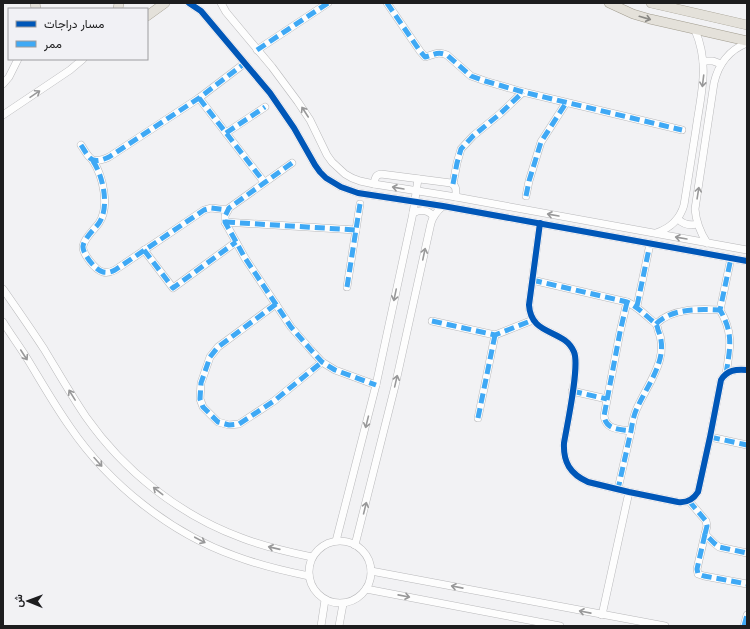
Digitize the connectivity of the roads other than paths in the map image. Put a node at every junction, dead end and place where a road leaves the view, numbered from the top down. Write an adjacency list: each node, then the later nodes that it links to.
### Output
1 (165, 3): 9 (main road)
2 (189, 3): 8 (street)
3 (221, 3): 15 (street)
4 (328, 3): 15 (street)
5 (387, 3): 22 (street)
6 (609, 3): 12 (main road, one-way to 12)
7 (651, 3): 10 (main road)
8 (201, 7): 19 (street)
9 (148, 15)
10 (708, 16): 11 (main road); 13 (main road)
11 (747, 25)
12 (695, 30): 13 (main road); 18 (street)
13 (705, 32): 14 (main road)
14 (747, 42): 20 (street)
15 (257, 50): 34 (street, one-way to 15)
16 (17, 60): 21 (street)
17 (82, 60): 26 (street, one-way to 17)
18 (703, 61): 20 (street); 46 (street, one-way to 46)
19 (245, 63): 23 (street); 39 (street)
20 (721, 64): 50 (street, one-way to 20)
21 (3, 84)
22 (523, 92): 24 (street); 35 (street)
23 (199, 98): 28 (street); 30 (street)
24 (566, 103): 27 (street); 37 (street)
25 (265, 107): 28 (street)
26 (3, 115)
27 (682, 130)
28 (226, 133): 33 (street)
29 (81, 144): 30 (street)
30 (93, 160): 56 (street)
31 (292, 163): 33 (street)
32 (418, 179): 34 (street); 35 (street); 36 (street)
33 (264, 182): 42 (street)
34 (374, 184): 36 (street, one-way to 34)
35 (453, 184): 38 (street)
36 (416, 191): 38 (street); 39 (street)
37 (526, 196)
38 (456, 198): 43 (street)
39 (415, 202): 41 (street); 44 (street)
40 (360, 204): 51 (street)
41 (443, 206): 45 (street); 47 (street)
42 (228, 210): 48 (street); 56 (street)
43 (528, 211): 47 (street); 52 (street, one-way to 43)
44 (413, 213): 45 (street); 75 (street, one-way to 75)
45 (433, 216): 87 (street, one-way to 45)
46 (678, 219): 50 (street); 52 (street)
47 (526, 221): 49 (street)
48 (225, 222): 51 (street); 53 (street)
49 (540, 223): 55 (street); 60 (street)
50 (698, 224): 54 (street)
51 (356, 230): 61 (street)
52 (656, 234): 54 (street, one-way to 52)
53 (236, 242): 56 (street); 64 (street)
54 (707, 243): 57 (street)
55 (650, 244): 58 (street); 65 (street)
56 (144, 250)
57 (747, 250)
58 (732, 258): 59 (street); 66 (street)
59 (747, 261)
60 (532, 280): 63 (street); 67 (street)
61 (347, 287)
62 (3, 289): 89 (street, one-way to 62)
63 (627, 302): 65 (street); 77 (street)
64 (276, 304): 72 (street); 72 (street)
65 (637, 306): 70 (street)
66 (720, 310): 70 (street); 74 (street)
67 (533, 320): 71 (street); 76 (street)
68 (432, 321): 71 (street)
69 (3, 322): 91 (street, one-way to 91)
70 (656, 324): 79 (street)
71 (495, 335): 78 (street)
72 (322, 362): 75 (street)
73 (747, 370): 74 (street)
74 (726, 374): 80 (street)
75 (376, 385): 86 (street, one-way to 86)
76 (572, 391): 77 (street); 82 (street)
77 (607, 399): 79 (street)
78 (478, 418)
79 (631, 431): 82 (street)
80 (710, 437): 81 (street); 84 (street)
81 (747, 445)
82 (618, 489): 83 (street)
83 (629, 492): 84 (street); 96 (street)
84 (689, 501): 85 (street)
85 (706, 534): 88 (street); 92 (street)
86 (336, 541): 87 (street); 89 (street)
87 (355, 545): 90 (street)
88 (747, 553)
89 (312, 557): 91 (street)
90 (371, 571): 93 (street); 96 (street, one-way to 90)
91 (309, 576): 94 (street)
92 (747, 584)
93 (366, 589): 95 (street); 100 (street, one-way to 100)
94 (325, 600): 95 (street); 98 (street)
95 (343, 604): 99 (street)
96 (602, 615): 101 (street)
97 (747, 615): 102 (street)
98 (321, 626)
99 (339, 626)
100 (560, 626)
101 (665, 626)
102 (744, 626)

